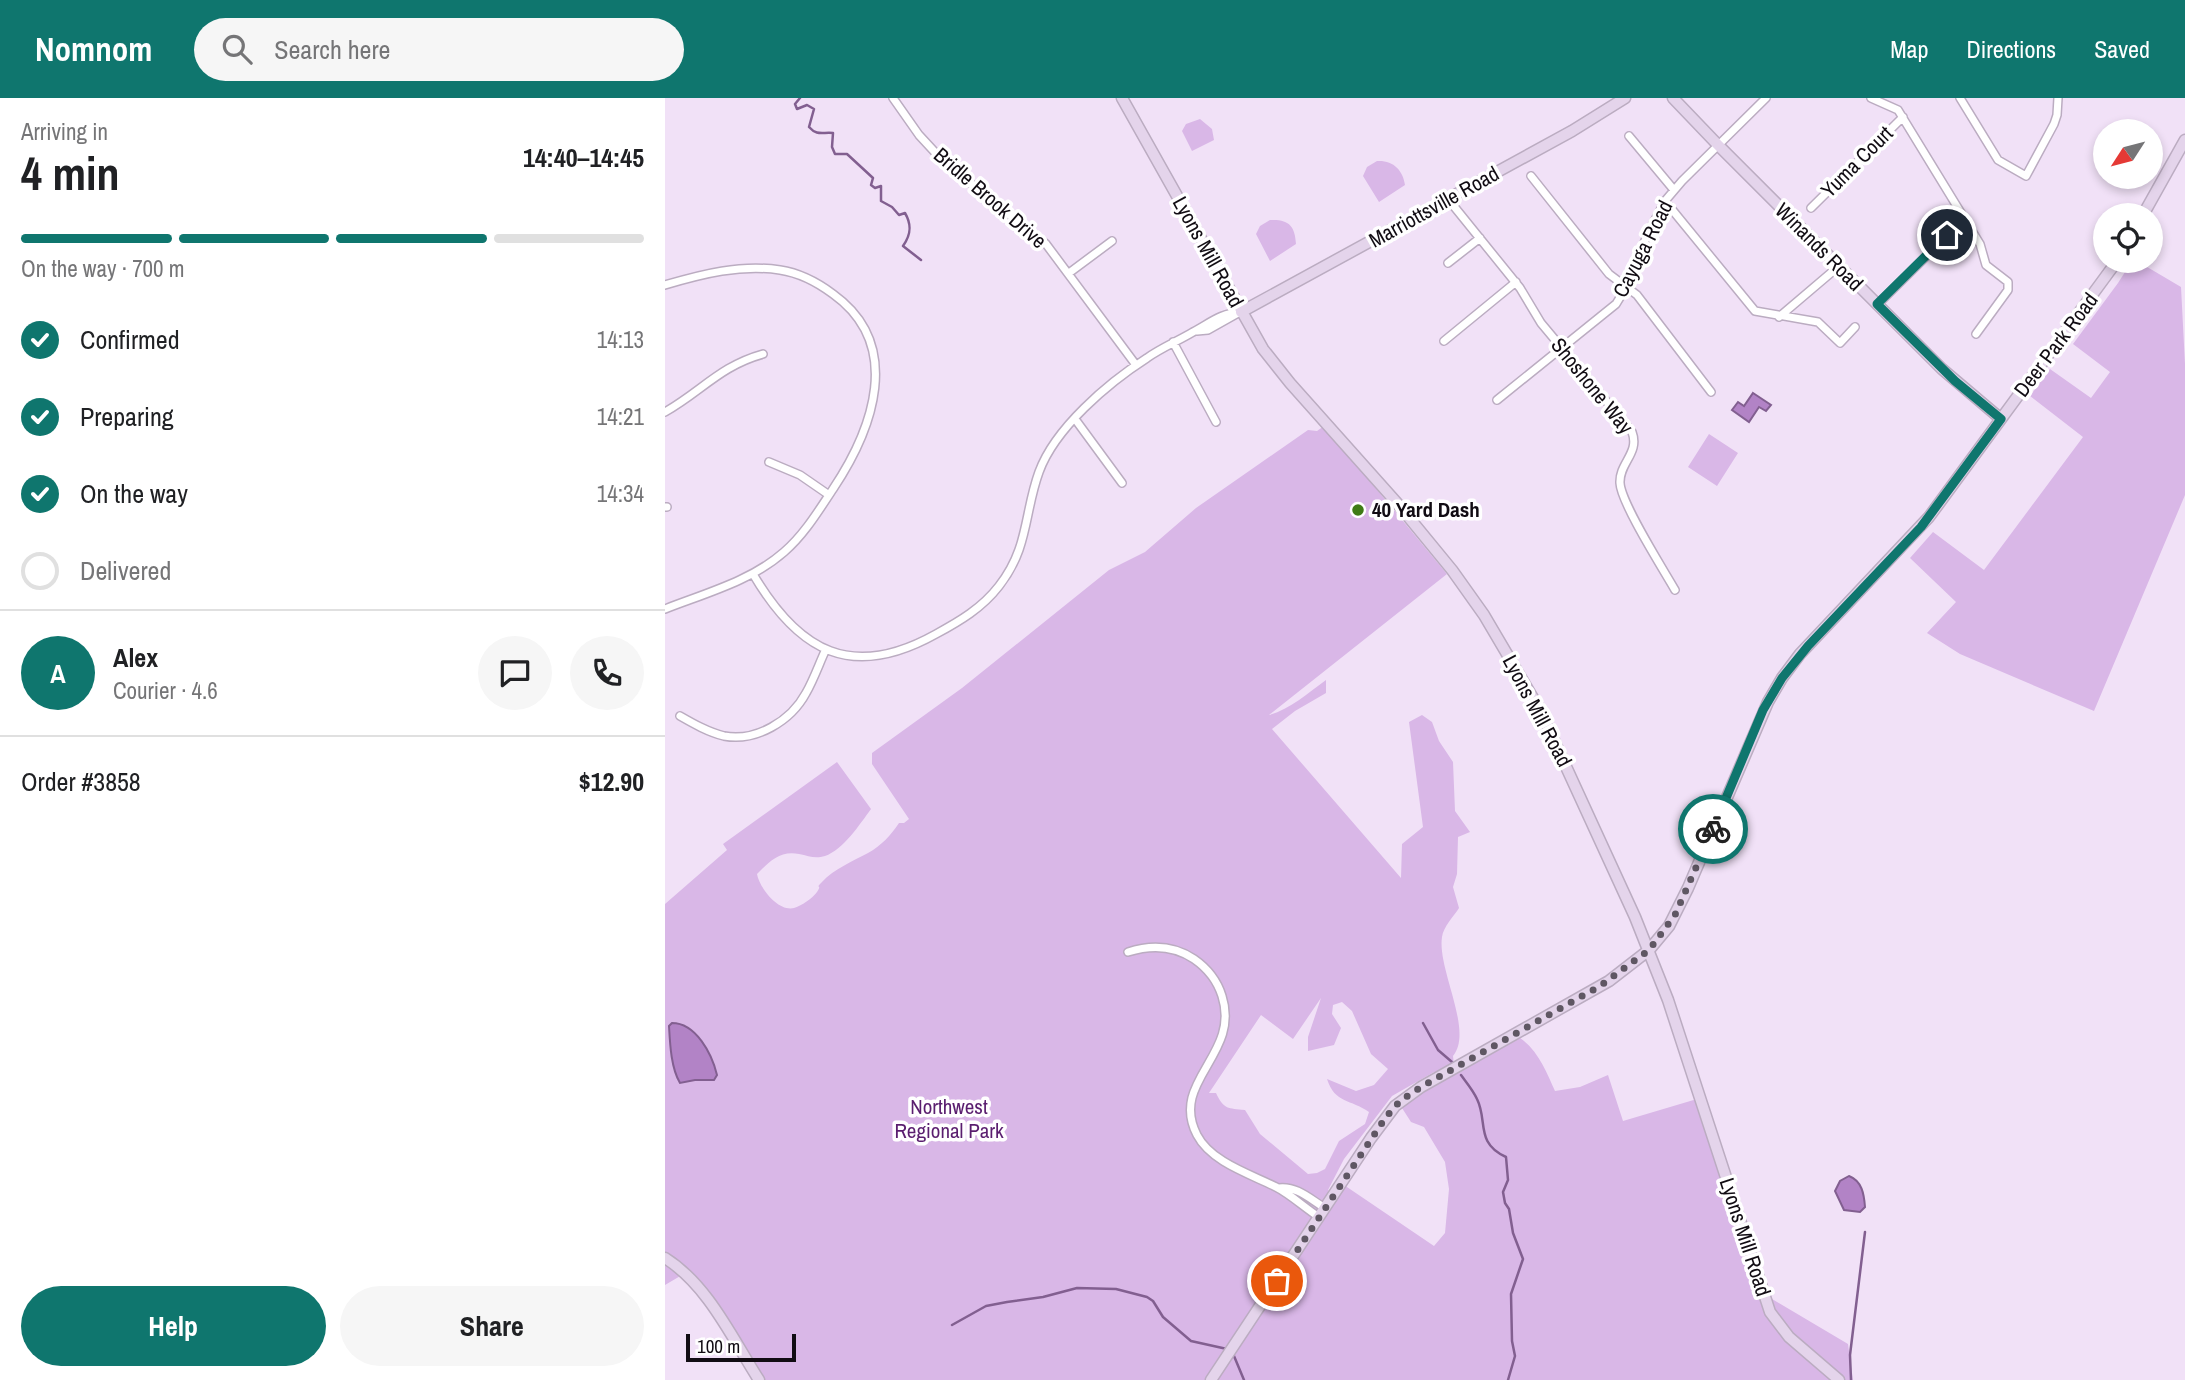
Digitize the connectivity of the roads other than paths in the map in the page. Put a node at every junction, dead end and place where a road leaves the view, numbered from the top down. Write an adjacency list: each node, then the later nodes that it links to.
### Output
1 (893, 98): 24 (street, Bridle Brook Drive)
2 (1122, 98): 30 (street, Lyons Mill Road)
3 (1625, 98): 15 (street, Marriottsville Road)
4 (1673, 98): 12 (street, Winands Road)
5 (1871, 98): 9 (street)
6 (1960, 98): 7 (street)
7 (2058, 98)
8 (1759, 100): 12 (street, Cayuga Road)
9 (1903, 117): 18 (street, Yuma Court); 19 (street)
10 (1629, 136): 14 (street)
11 (2185, 140): 17 (street)
12 (1718, 145): 14 (street, Cayuga Road); 23 (street, Winands Road)
13 (1531, 176): 28 (street)
14 (1674, 190): 16 (street, Cayuga Road)
15 (1448, 199): 20 (street, Shoshone Way); 30 (street, Marriottsville Road)
16 (1665, 201): 28 (street, Cayuga Road); 31 (street)
17 (2150, 203)
18 (1811, 208)
19 (1965, 218): 29 (street); 33 (street)
20 (1479, 238): 22 (street); 26 (street, Shoshone Way)
21 (1112, 241): 24 (street)
22 (1448, 264)
23 (1839, 266): 29 (street, Winands Road); 31 (street)
24 (1069, 273): 38 (street, Bridle Brook Drive)
25 (2108, 273): 43 (street, Deer Park Road)
26 (1516, 282): 34 (street); 36 (street, Shoshone Way)
27 (665, 285): 47 (street)
28 (1627, 286): 36 (street, Cayuga Road); 39 (street)
29 (1877, 304): 43 (street, Winands Road)
30 (1241, 312): 35 (street, Marriottsville Road); 53 (street, Lyons Mill Road)
31 (1779, 317): 32 (street)
32 (1855, 327)
33 (1976, 334)
34 (1444, 341)
35 (1173, 342): 38 (street, Marriottsville Road); 44 (street)
36 (1562, 348): 40 (street, Cayuga Road); 49 (street, Shoshone Way)
37 (763, 354): 41 (street)
38 (1136, 365): 42 (street, Marriottsville Road)
39 (1711, 392)
40 (1497, 400)
41 (665, 412)
42 (1075, 419): 46 (street); 51 (street, Marriottsville Road)
43 (2001, 419): 53 (street, Deer Park Road)
44 (1216, 422)
45 (769, 462): 47 (street)
46 (1122, 483)
47 (829, 495): 48 (street)
48 (753, 574): 50 (street); 51 (street, Marriottsville Road)
49 (1675, 590)
50 (665, 609)
51 (826, 649): 52 (street)
52 (680, 716)
53 (1649, 950): 55 (street, Deer Park Road); 59 (street, Lyons Mill Road)
54 (1128, 952): 55 (street)
55 (1322, 1213): 58 (street, Deer Park Road)
56 (665, 1258): 57 (street)
57 (759, 1380)
58 (1212, 1380)
59 (1839, 1380)

